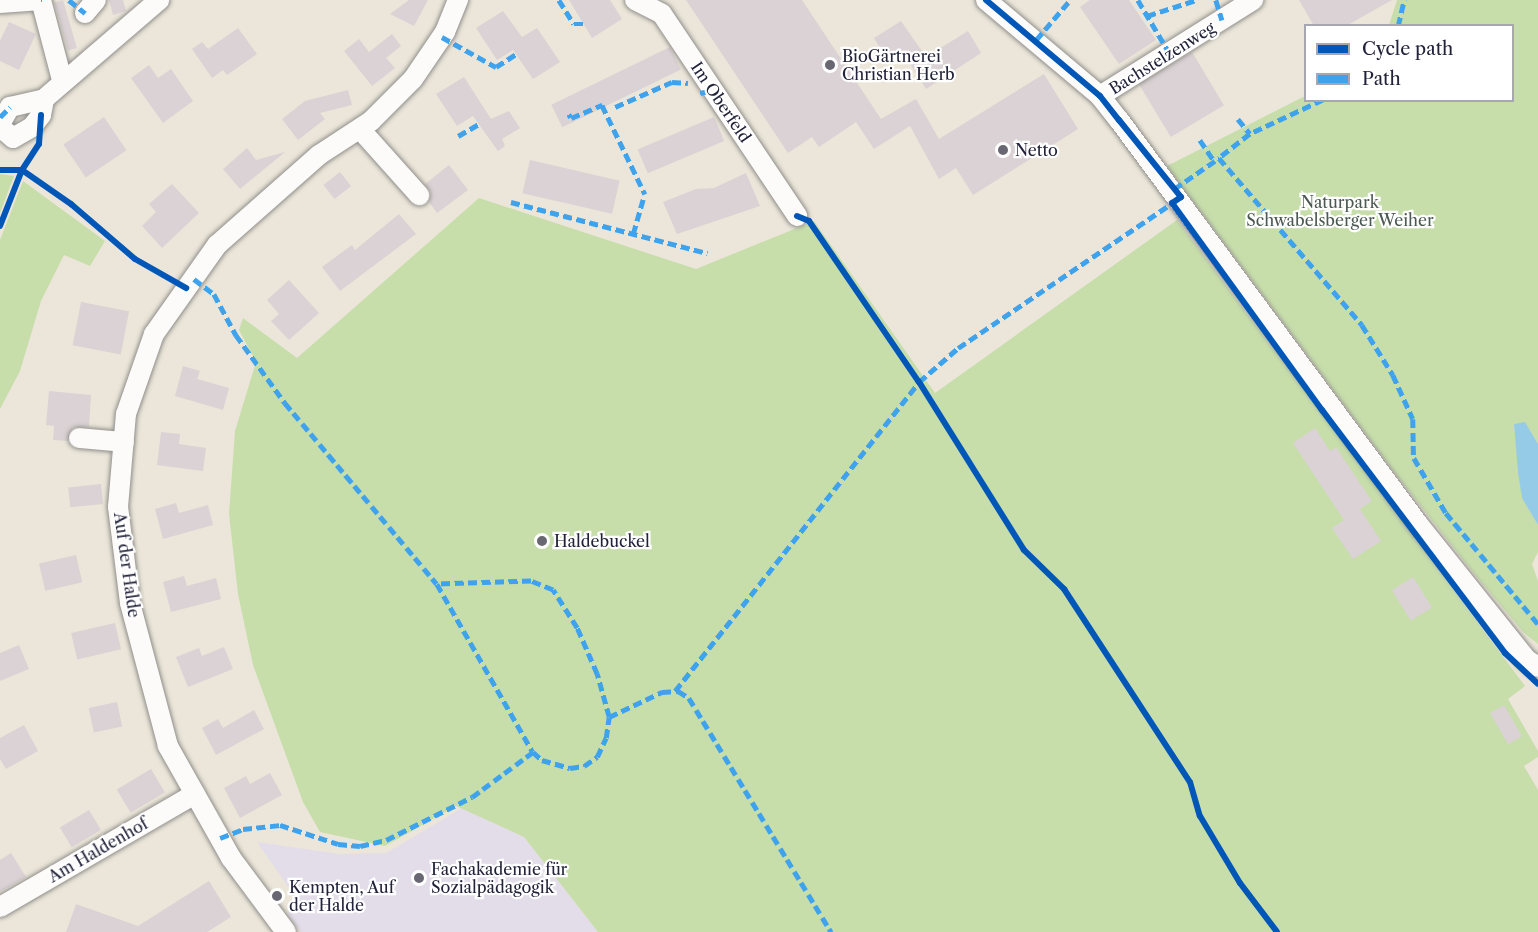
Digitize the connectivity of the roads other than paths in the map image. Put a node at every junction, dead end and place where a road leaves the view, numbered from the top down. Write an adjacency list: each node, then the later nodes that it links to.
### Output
1 (41, 0): 7 (street); 8 (street)
2 (159, 0): 8 (street)
3 (458, 0): 12 (street, Auf der Halde)
4 (635, 0): 14 (street, Im Oberfeld)
5 (986, 0): 9 (street)
6 (1253, 0): 9 (street, Bachstelzenweg)
7 (0, 3)
8 (62, 80): 10 (street)
9 (1100, 96): 17 (street)
10 (44, 99): 11 (street); 11 (street)
11 (0, 125)
12 (360, 129): 13 (street); 16 (street, Auf der Halde)
13 (419, 195)
14 (797, 216)
15 (79, 438): 16 (street)
16 (124, 442): 18 (street, Auf der Halde)
17 (1538, 668)
18 (195, 794): 19 (street, Am Haldenhof); 20 (street, Auf der Halde)
19 (0, 907)
20 (286, 932)

